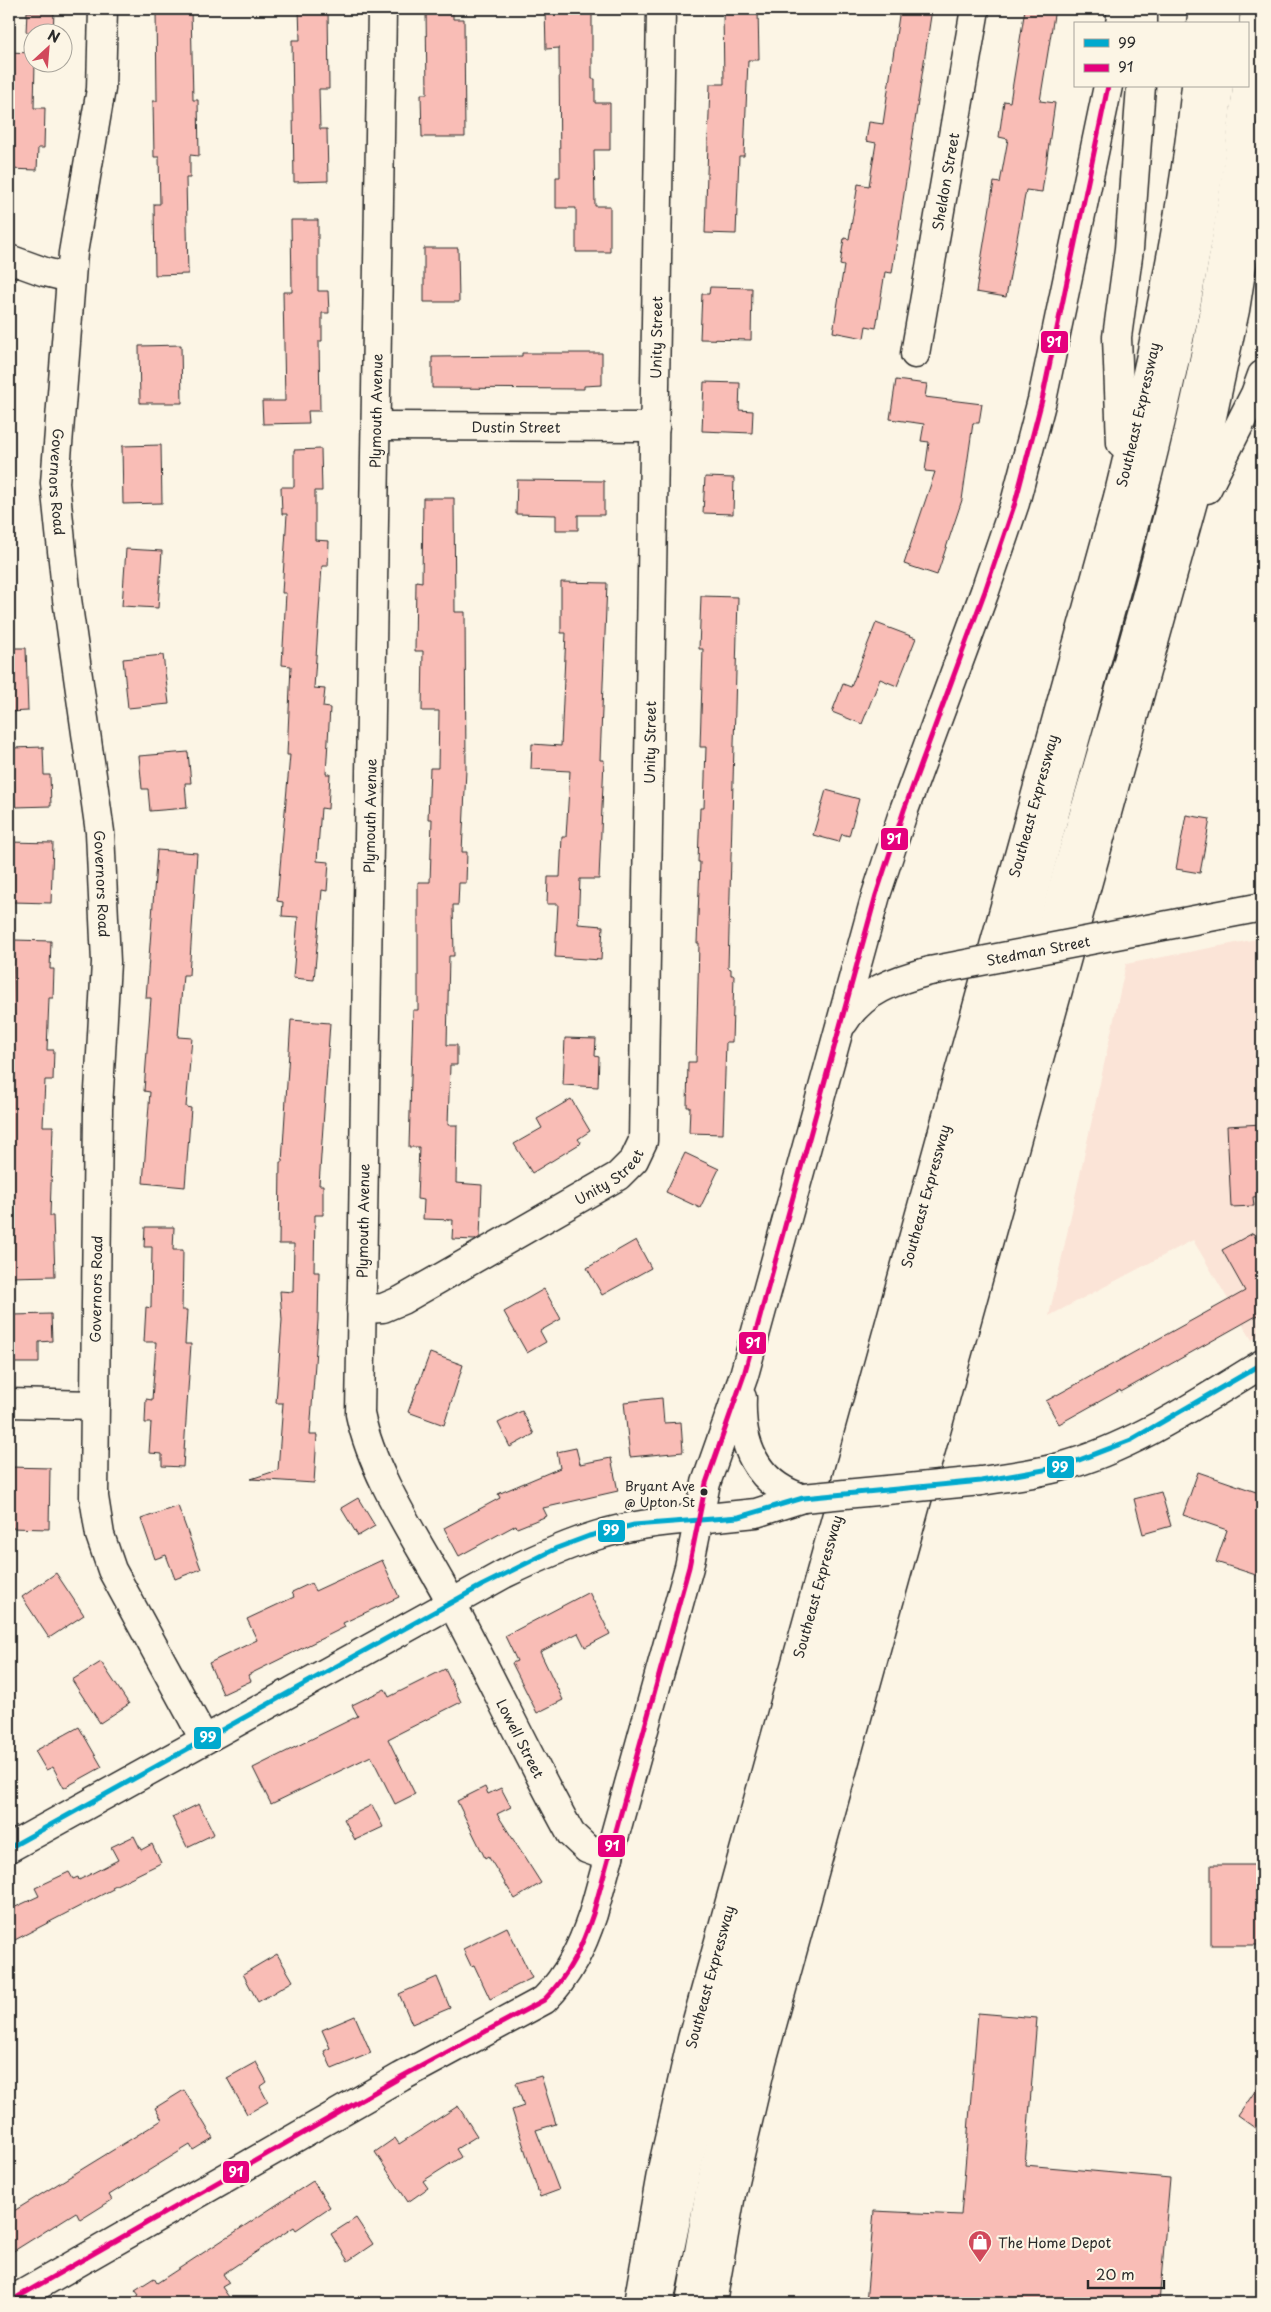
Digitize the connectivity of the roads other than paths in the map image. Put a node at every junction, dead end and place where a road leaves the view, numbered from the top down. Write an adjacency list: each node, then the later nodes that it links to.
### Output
1 (103, 9): 22 (main road, Governors Road)
2 (382, 9): 25 (main road, Plymouth Avenue)
3 (661, 9): 26 (main road, Unity Street)
4 (975, 9): 23 (main road, Sheldon Street)
5 (1122, 9): 10 (main road)
6 (1143, 9): 11 (main road)
7 (1203, 9): 12 (main road)
8 (1226, 9): 13 (main road)
9 (1255, 9): 14 (main road)
10 (1120, 22)
11 (1143, 22)
12 (1202, 22)
13 (1224, 22)
14 (1248, 73)
15 (1108, 88): 30 (main road)
16 (1141, 88): 27 (main road)
17 (1196, 88): 27 (main road, Southeast Expressway)
18 (1218, 88): 44 (main road)
19 (1246, 88): 45 (main road)
20 (1262, 139): 28 (main road)
21 (9, 259): 22 (main road)
22 (70, 278): 35 (main road, Governors Road)
23 (915, 354)
24 (1262, 375): 28 (main road)
25 (376, 426): 26 (main road, Dustin Street); 31 (main road, Plymouth Avenue)
26 (655, 427): 31 (main road, Unity Street)
27 (1122, 477): 43 (main road, Southeast Expressway)
28 (1186, 530): 46 (main road)
29 (1262, 907): 30 (main road, Stedman Street, bridge)
30 (837, 1034): 33 (main road)
31 (361, 1309): 38 (main road, Plymouth Avenue)
32 (1262, 1364): 36 (main road, bridge)
33 (744, 1375): 36 (main road); 37 (main road)
34 (9, 1403): 35 (main road)
35 (95, 1405): 39 (main road, Governors Road)
36 (803, 1498): 37 (main road)
37 (697, 1519): 38 (main road); 41 (main road)
38 (451, 1602): 39 (main road); 41 (main road, Lowell Street)
39 (204, 1739): 40 (main road)
40 (9, 1848)
41 (609, 1857): 42 (main road)
42 (9, 2302)
43 (638, 2303)
44 (659, 2303)
45 (690, 2303)
46 (712, 2303)

